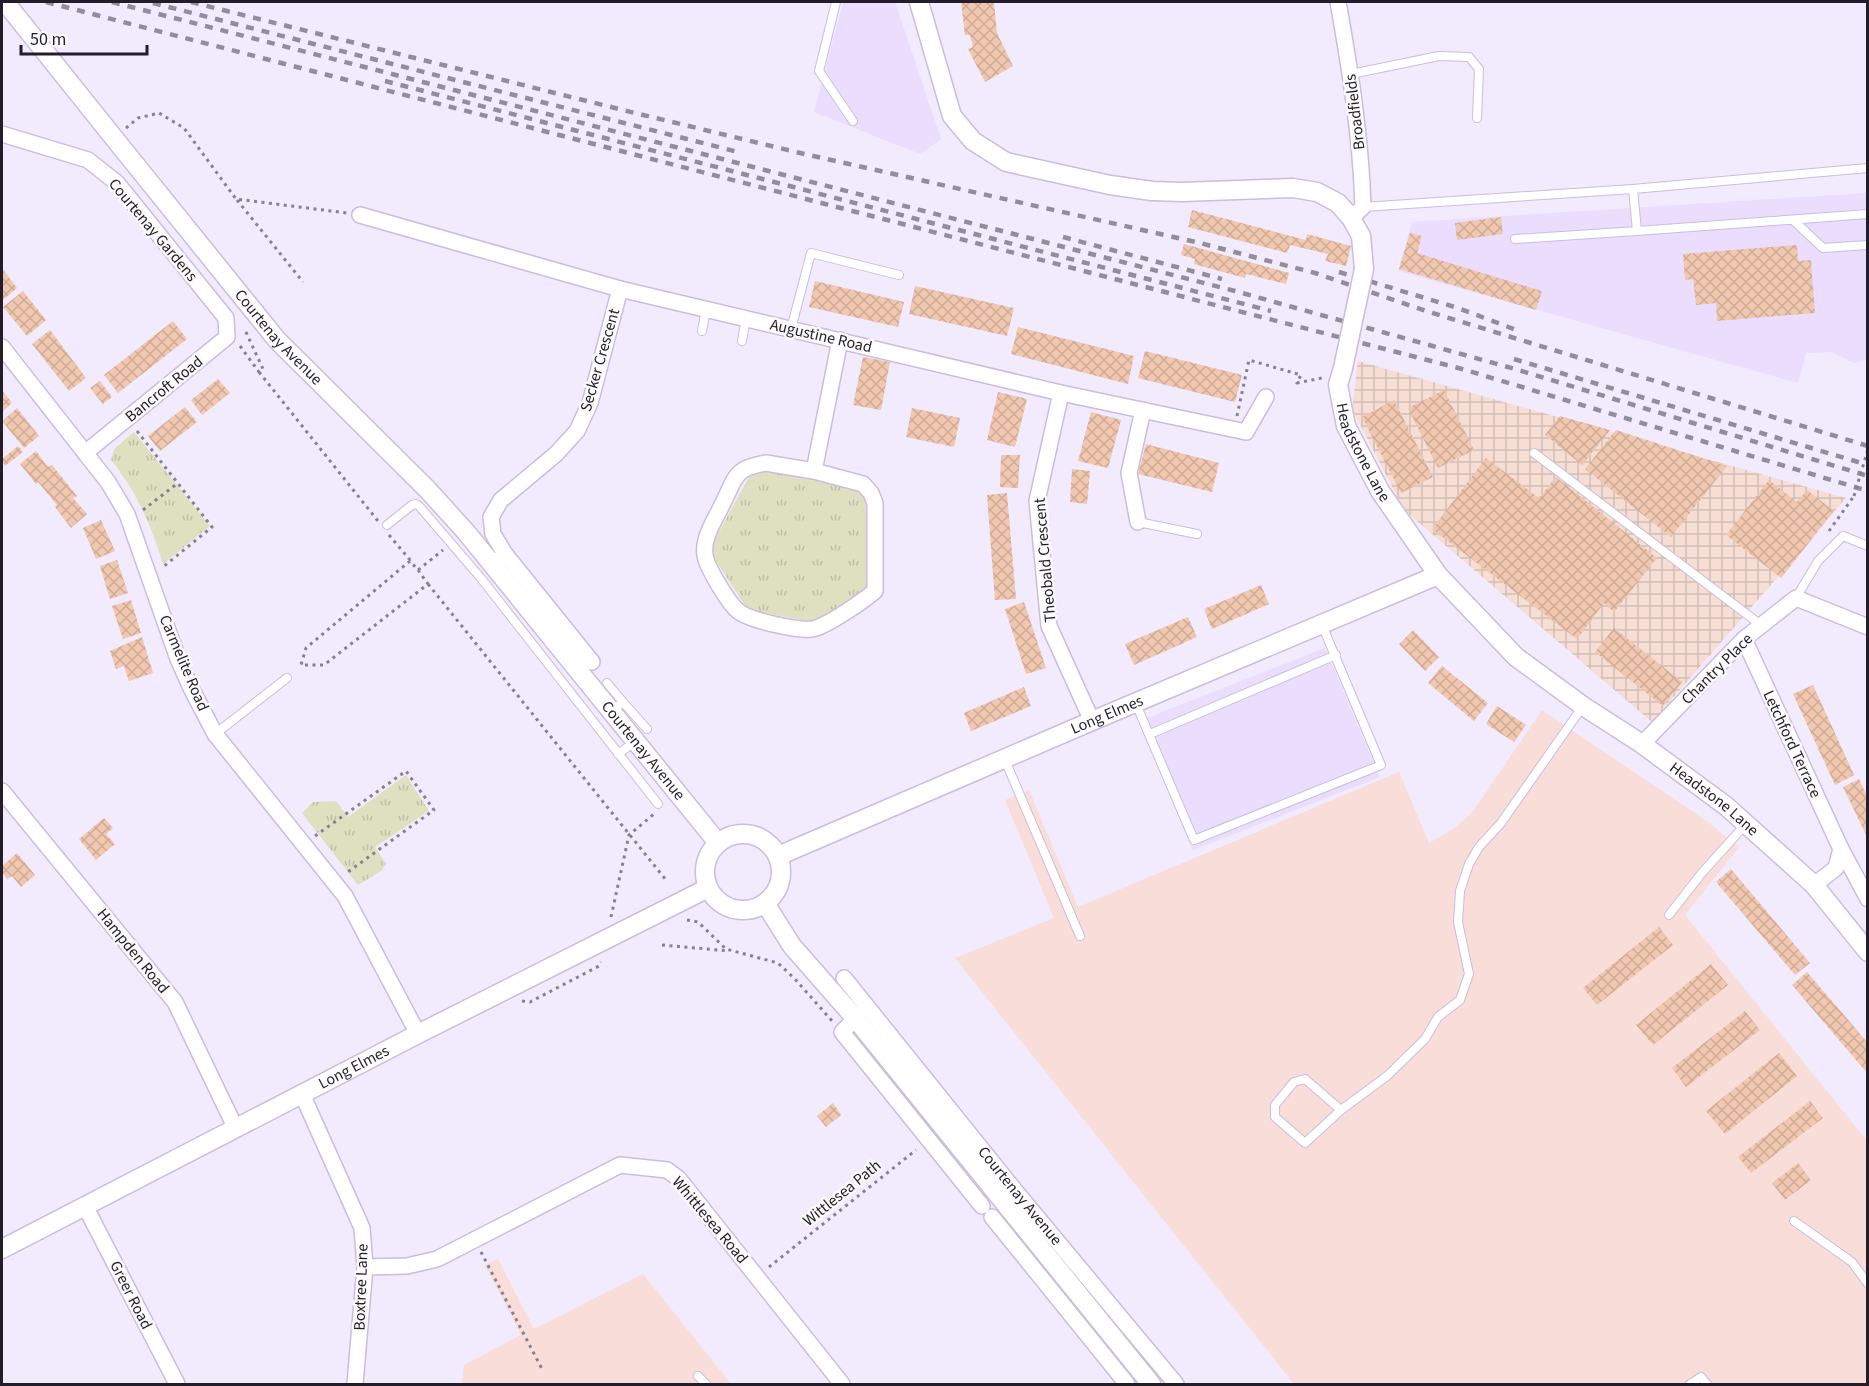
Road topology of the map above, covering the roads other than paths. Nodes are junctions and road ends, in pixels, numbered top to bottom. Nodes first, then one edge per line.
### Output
1 (5, 2) edge
2 (836, 2) edge
3 (919, 2) edge
4 (1338, 2) edge
5 (1351, 74) junction
6 (1477, 118) dead end
7 (853, 121) dead end
8 (2, 134) edge
9 (1868, 168) edge
10 (1633, 189) junction
11 (1357, 212) junction
12 (1868, 214) edge
13 (360, 215) road end
14 (1793, 220) junction
15 (1637, 231) junction
16 (1515, 239) dead end
17 (1868, 245) edge
18 (899, 275) dead end
19 (620, 289) junction
20 (706, 309) junction
21 (746, 318) junction
22 (227, 323) joint
23 (791, 329) junction
24 (702, 331) dead end
25 (840, 340) junction
26 (742, 341) dead end
27 (2, 347) edge
28 (1061, 393) junction
29 (1266, 397) dead end
30 (1143, 410) junction
31 (85, 453) junction
32 (1533, 453) dead end
33 (814, 471) junction
34 (1138, 522) joint
35 (384, 525) road end
36 (1197, 534) dead end
37 (1868, 546) edge
38 (492, 565) junction
39 (1438, 575) junction
40 (1796, 598) junction
41 (1322, 625) junction
42 (1761, 625) junction
43 (1868, 627) edge
44 (1744, 639) junction
45 (575, 653) junction
46 (1336, 656) junction
47 (592, 662) dead end
48 (287, 678) dead end
49 (608, 683) dead end
50 (1135, 702) junction
51 (618, 706) junction
52 (1583, 706) junction
53 (1092, 720) junction
54 (215, 734) junction
55 (1150, 734) junction
56 (641, 735) junction
57 (1642, 744) junction
58 (618, 754) junction
59 (1004, 758) junction
60 (2, 791) edge
61 (659, 807) road end
62 (1746, 824) junction
63 (718, 843) junction
64 (1840, 849) junction
65 (778, 856) junction
66 (1814, 885) junction
67 (708, 888) junction
68 (1868, 899) edge
69 (765, 903) junction
70 (1669, 915) dead end
71 (1080, 936) dead end
72 (1868, 952) edge
73 (844, 978) dead end
74 (862, 1013) junction
75 (417, 1034) junction
76 (302, 1094) junction
77 (1341, 1110) junction
78 (236, 1129) junction
79 (980, 1173) junction
80 (965, 1186) junction
81 (1010, 1198) junction
82 (86, 1206) junction
83 (1794, 1221) dead end
84 (1014, 1230) junction
85 (3, 1244) edge
86 (365, 1267) junction
87 (1868, 1284) edge
88 (698, 1376) dead end
89 (177, 1384) edge
90 (356, 1384) edge
91 (706, 1384) edge
92 (842, 1384) edge
93 (1127, 1384) edge
94 (1151, 1384) edge
95 (1176, 1384) edge
96 (1690, 1384) edge
97 (1707, 1384) edge

1 - 38 street, Courtenay Avenue, bridge
2 - 7 lane
3 - 11 street, Headstone Lane
4 - 5 street, Broadfields
5 - 6 lane
5 - 11 street, Broadfields
8 - 22 street, Courtenay Gardens
9 - 10 lane
10 - 11 lane
10 - 15 lane
11 - 39 street, Headstone Lane, bridge
12 - 14 lane
13 - 19 street, Augustine Road
14 - 15 lane
14 - 17 lane
15 - 16 lane
18 - 23 lane
19 - 20 street, Augustine Road
19 - 38 street, Secker Crescent
20 - 21 street, Augustine Road
20 - 24 lane
21 - 23 street, Augustine Road
21 - 26 lane
22 - 31 street, Bancroft Road
23 - 25 street, Augustine Road
25 - 28 street, Augustine Road
25 - 33 street
27 - 31 street, Carmelite Road
28 - 30 street, Augustine Road
28 - 53 street, Theobald Crescent
29 - 30 street, Augustine Road
30 - 34 street
31 - 54 street, Carmelite Road
32 - 42 lane
33 - 33 street
34 - 36 lane
35 - 38 lane
37 - 40 lane
38 - 45 street, Courtenay Avenue
38 - 58 lane
39 - 41 street, Long Elmes
39 - 52 street, Headstone Lane
40 - 42 street, Chantry Place
40 - 43 street
41 - 46 lane
41 - 50 street, Long Elmes
42 - 44 street, Chantry Place
44 - 57 street, Chantry Place
44 - 64 street, Letchford Terrace
45 - 47 street, Courtenay Avenue
45 - 51 street, Courtenay Avenue
46 - 55 lane
46 - 55 lane
48 - 54 lane
49 - 51 lane
50 - 53 street, Long Elmes
50 - 55 lane
51 - 56 street, Courtenay Avenue
52 - 57 street, Headstone Lane
52 - 77 lane
53 - 59 street, Long Elmes
54 - 75 street, Carmelite Road
56 - 58 lane
56 - 63 street, Courtenay Avenue
57 - 62 street, Headstone Lane
58 - 61 lane
59 - 65 street, Long Elmes
59 - 71 lane
60 - 78 street, Hampden Road
62 - 66 street, Headstone Lane
62 - 70 lane
63 - 65 street
63 - 67 street
64 - 66 street
64 - 68 street, Letchford Terrace
65 - 69 street
66 - 72 street, Headstone Lane
67 - 69 street
67 - 75 street, Long Elmes
69 - 74 street, Courtenay Avenue
73 - 74 street, Courtenay Avenue
74 - 79 street, Courtenay Avenue
74 - 80 street, Courtenay Avenue
74 - 81 street, Courtenay Avenue
75 - 76 street, Long Elmes
76 - 78 street, Long Elmes
76 - 86 street, Boxtree Lane
77 - 77 lane
78 - 82 street, Long Elmes
79 - 80 street
79 - 81 street, Courtenay Avenue
80 - 84 street, Courtenay Avenue
81 - 84 street, Courtenay Avenue
81 - 95 street, Courtenay Avenue
82 - 85 street, Long Elmes
82 - 89 street, Greer Road
83 - 87 lane
84 - 93 street, Courtenay Avenue
84 - 94 street, Courtenay Avenue
86 - 90 street, Boxtree Lane
86 - 92 street, Whittlesea Road
88 - 91 lane
96 - 97 lane

